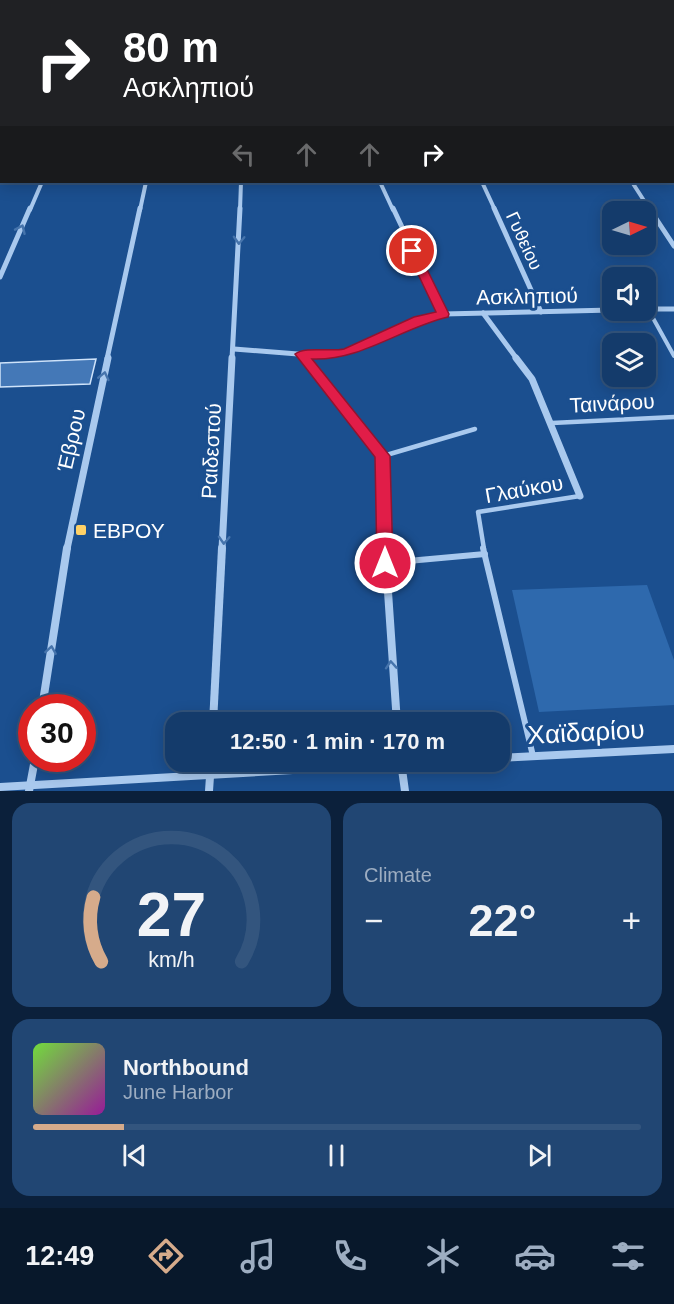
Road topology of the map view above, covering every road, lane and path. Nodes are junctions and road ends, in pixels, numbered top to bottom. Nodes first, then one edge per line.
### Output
1 (42, 183) edge
2 (146, 183) edge
3 (242, 183) edge
4 (380, 183) edge
5 (482, 183) edge
6 (633, 183) edge
7 (674, 246) edge
8 (0, 277) edge
9 (656, 309) edge
10 (674, 309) edge
11 (602, 310) edge
12 (541, 312) junction
13 (483, 313) junction
14 (443, 314) junction
15 (653, 321) edge
16 (234, 349) junction
17 (302, 354) junction
18 (674, 356) edge
19 (674, 417) edge
20 (552, 423) junction
21 (475, 429) dead end
22 (383, 456) junction
23 (579, 496) joint
24 (485, 554) junction
25 (385, 563) junction
26 (44, 694) edge
27 (214, 712) edge
28 (396, 712) edge
29 (674, 749) edge
30 (533, 756) junction
31 (510, 757) edge
32 (32, 772) edge
33 (245, 772) edge
34 (402, 772) edge
35 (210, 774) junction
36 (0, 787) edge
37 (30, 788) edge
38 (209, 791) edge
39 (405, 791) edge

8 -> 1 street
26 -> 2 street, Έβρου
3 -> 16 street, Ραιδεστού
4 - 14 street
5 - 12 street, Γυθείου
6 - 7 street
9 - 10 street
11 - 12 street, Ασκληπιού
12 - 13 street, Ασκληπιού
13 - 14 street, Ασκληπιού
13 - 20 street, Γλαύκου
14 - 17 street, Ασκληπιού
15 - 18 lane
16 - 17 street, Ασκληπιού
16 -> 27 street, Ραιδεστού
17 - 22 street
19 - 20 lane, Ταινάρου
20 - 23 street, Γλαύκου
21 - 22 lane
22 - 25 street
23 - 24 lane, Γλαύκου
24 - 25 lane
24 - 30 lane, Γλαύκου
28 -> 25 street
29 - 30 street, Χαϊδαρίου
30 - 31 street, Χαϊδαρίου
32 - 37 street
33 - 35 street
34 - 39 street
35 - 37 street
35 - 38 street
36 - 37 street

